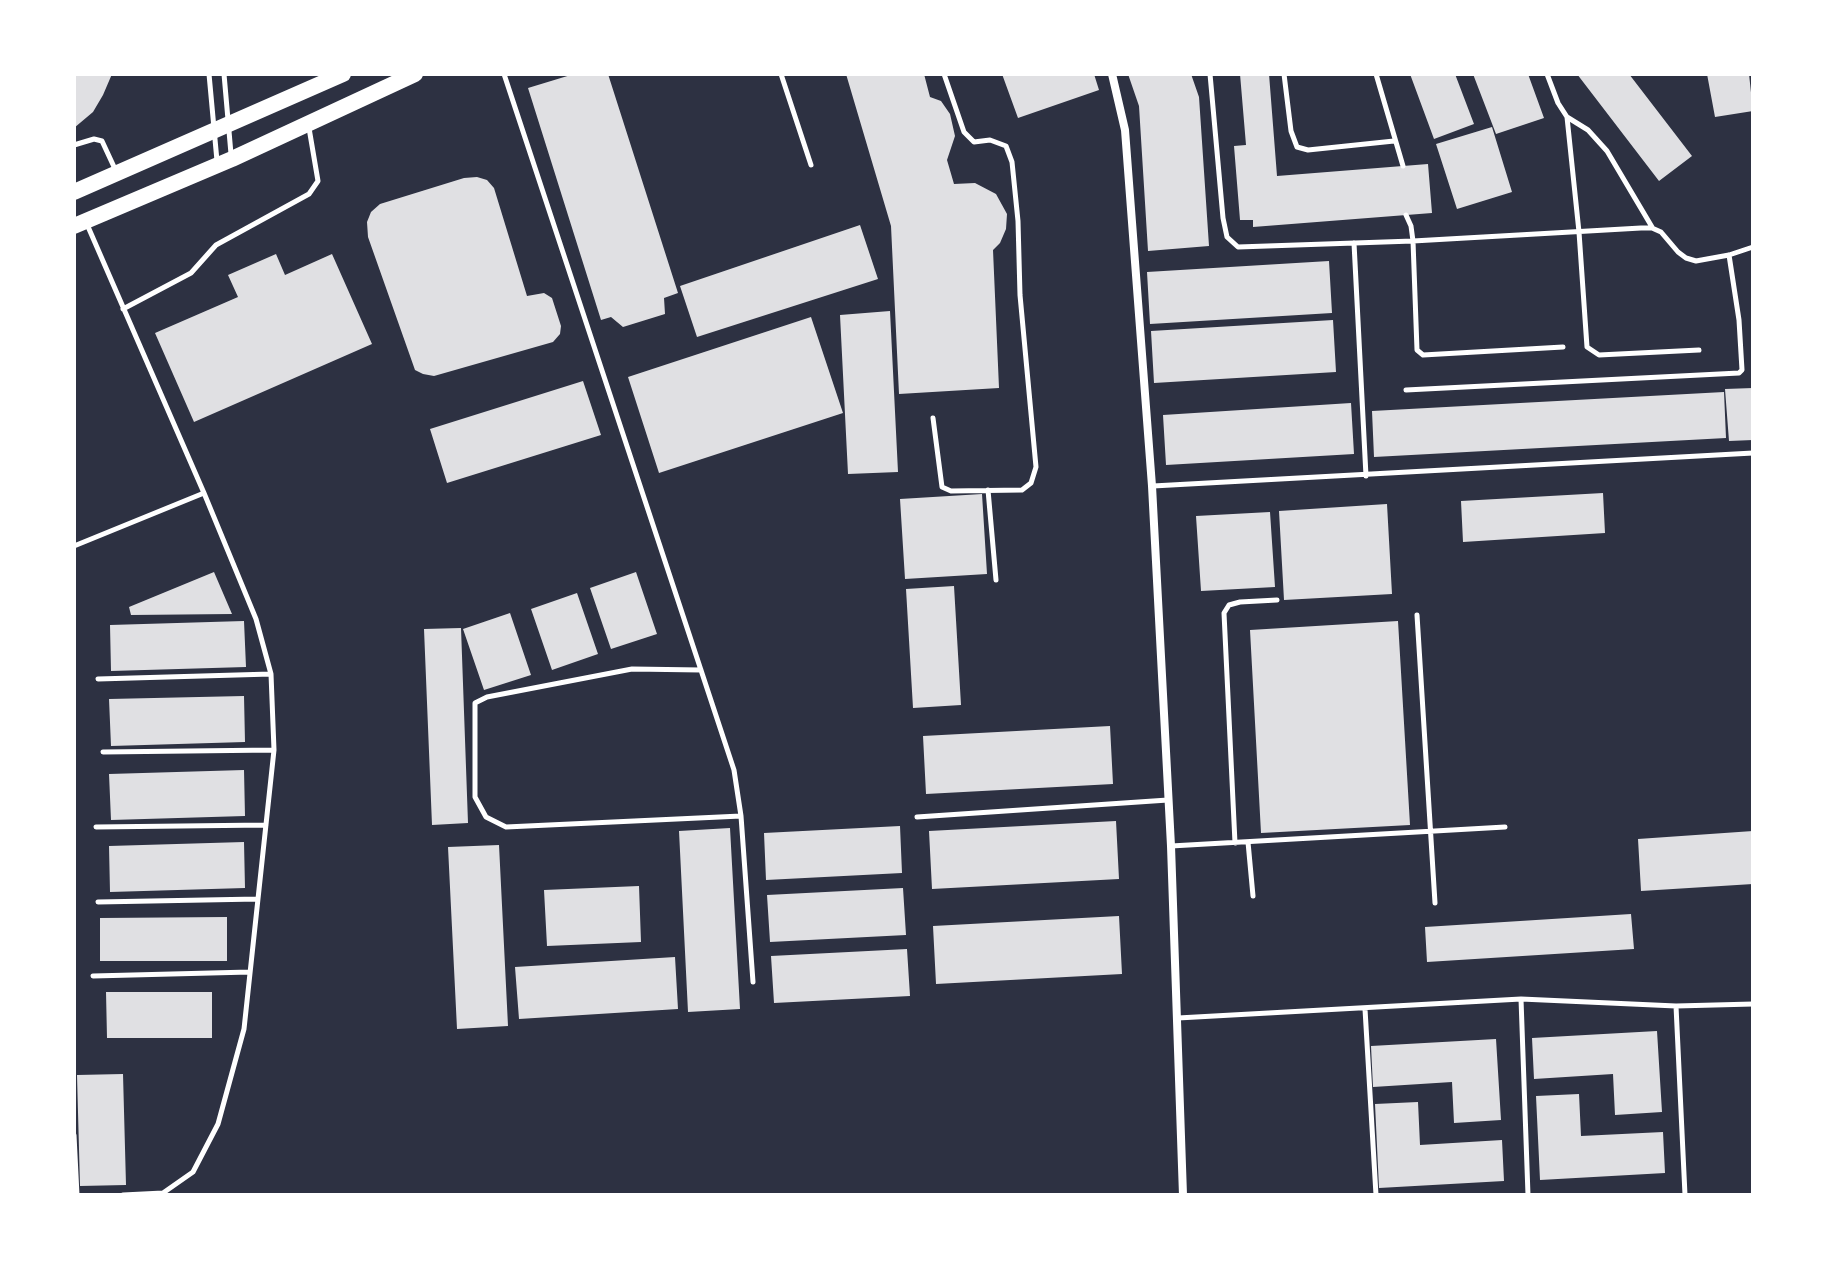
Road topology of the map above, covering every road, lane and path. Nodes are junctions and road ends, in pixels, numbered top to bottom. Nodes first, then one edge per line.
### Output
1 (209, 74) edge
2 (224, 74) edge
3 (343, 74) edge
4 (415, 74) edge
5 (504, 74) edge
6 (781, 74) edge
7 (944, 74) edge
8 (1112, 74) edge
9 (1210, 74) edge
10 (1284, 74) edge
11 (1376, 74) edge
12 (1547, 74) edge
13 (1567, 117) junction
14 (308, 123) junction
15 (221, 128) junction
16 (1394, 141) junction
17 (74, 145) edge
18 (224, 162) junction
19 (811, 165) dead end
20 (1403, 166) dead end
21 (117, 173) junction
22 (74, 192) edge
23 (1406, 215) dead end
24 (80, 224) edge
25 (1652, 228) junction
26 (1579, 232) junction
27 (1413, 241) junction
28 (1354, 243) junction
29 (1753, 247) edge
30 (1729, 255) junction
31 (123, 309) junction
32 (1563, 347) dead end
33 (1699, 350) dead end
34 (1406, 390) dead end
35 (933, 418) dead end
36 (1753, 453) edge
37 (1366, 476) junction
38 (1152, 486) junction
39 (988, 490) junction
40 (204, 493) junction
41 (74, 546) edge
42 (996, 580) dead end
43 (1277, 600) dead end
44 (1417, 615) dead end
45 (701, 670) junction
46 (271, 674) junction
47 (98, 679) dead end
48 (274, 750) junction
49 (103, 752) dead end
50 (1169, 800) junction
51 (741, 816) junction
52 (917, 817) dead end
53 (266, 825) junction
54 (96, 827) dead end
55 (1505, 827) dead end
56 (1430, 831) junction
57 (1248, 842) junction
58 (1235, 843) junction
59 (1171, 846) junction
60 (1253, 896) dead end
61 (258, 899) junction
62 (98, 902) dead end
63 (1435, 903) dead end
64 (250, 972) junction
65 (93, 976) dead end
66 (753, 982) dead end
67 (1521, 999) junction
68 (1753, 1004) edge
69 (1676, 1006) junction
70 (1365, 1009) junction
71 (1178, 1018) junction
72 (74, 1135) edge
73 (164, 1194) edge
74 (77, 1195) edge
75 (123, 1195) edge
76 (1183, 1195) edge
77 (1376, 1195) edge
78 (1528, 1195) edge
79 (1685, 1195) edge

1 - 15 lane
2 - 15 lane
3 - 15 highway
4 - 14 highway
5 - 45 lane
6 - 19 lane
7 - 39 lane
8 - 38 street
9 - 28 lane
10 - 16 lane
11 - 16 lane
12 - 13 lane
13 - 25 lane
13 - 26 lane
14 - 18 highway
14 - 31 lane
15 - 18 lane
15 - 18 lane
15 - 21 highway
16 - 20 lane
17 - 21 lane
18 - 24 highway
21 - 22 highway
23 - 27 lane
24 - 31 lane
25 - 26 lane
25 - 30 lane
26 - 27 lane
26 - 33 lane
27 - 28 lane
27 - 32 lane
28 - 37 lane
29 - 30 lane
30 - 34 lane
31 - 40 lane
35 - 39 lane
36 - 37 lane
37 - 38 lane
38 - 50 street
39 - 42 lane
40 - 41 lane
40 - 46 lane
43 - 58 lane
44 - 56 lane
45 - 51 lane
45 - 51 lane
46 - 47 lane
46 - 48 lane
48 - 49 lane
48 - 53 lane
50 - 52 lane
50 - 59 street
51 - 66 lane
53 - 54 lane
53 - 61 lane
55 - 56 lane
56 - 57 lane
56 - 63 lane
57 - 58 lane
57 - 60 lane
58 - 59 lane
59 - 71 street
61 - 62 lane
61 - 64 lane
64 - 65 lane
64 - 73 lane
67 - 69 lane
67 - 70 lane
67 - 78 lane
68 - 69 lane
69 - 79 lane
70 - 71 lane
70 - 77 lane
71 - 76 street
72 - 74 lane
73 - 75 lane

